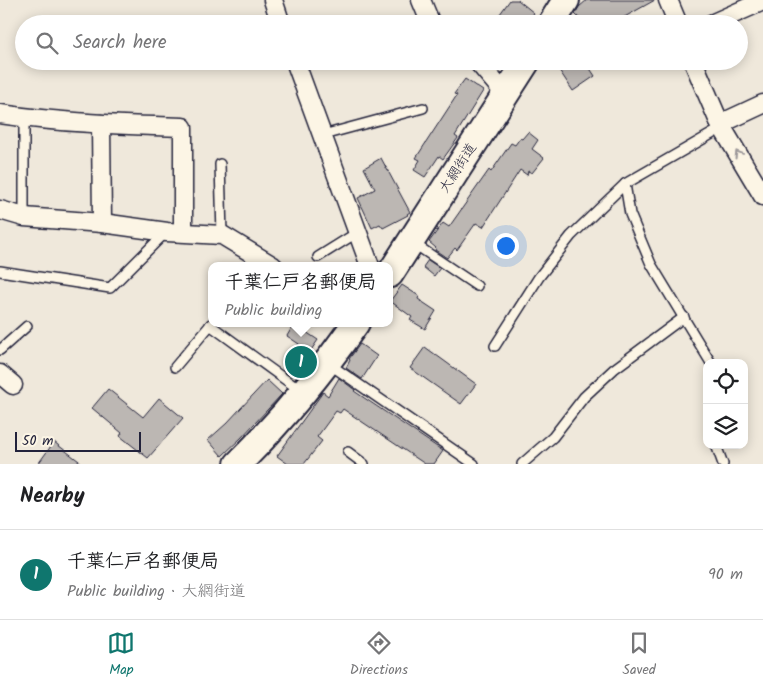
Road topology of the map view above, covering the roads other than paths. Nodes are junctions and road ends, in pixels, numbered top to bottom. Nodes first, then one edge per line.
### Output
1 (273, 0) edge
2 (421, 0) edge
3 (566, 0) edge
4 (668, 0) edge
5 (763, 1) edge
6 (278, 15) edge
7 (427, 15) edge
8 (557, 15) edge
9 (674, 15) edge
10 (731, 15) edge
11 (297, 70) edge
12 (485, 70) edge
13 (521, 70) edge
14 (697, 70) edge
15 (506, 94) junction
16 (763, 104) edge
17 (423, 108) dead end
18 (0, 114) edge
19 (24, 117) junction
20 (101, 124) junction
21 (721, 126) junction
22 (322, 135) junction
23 (220, 164) dead end
24 (626, 184) junction
25 (763, 196) edge
26 (0, 210) edge
27 (24, 217) junction
28 (102, 223) junction
29 (175, 232) junction
30 (358, 232) junction
31 (222, 235) junction
32 (411, 242) junction
33 (318, 257) dead end
34 (264, 262) edge
35 (369, 262) edge
36 (393, 269) edge
37 (0, 271) edge
38 (477, 286) dead end
39 (684, 317) junction
40 (27, 326) dead end
41 (208, 327) edge
42 (215, 327) edge
43 (353, 327) edge
44 (496, 346) dead end
45 (0, 350) edge
46 (709, 359) edge
47 (175, 367) dead end
48 (335, 368) dead end
49 (304, 393) junction
50 (717, 449) edge
51 (348, 452) dead end
52 (238, 464) edge
53 (364, 464) edge
54 (474, 464) edge
55 (522, 464) edge
56 (723, 464) edge

1 - 6 street
2 - 7 street
3 - 8 main road
4 - 9 street
5 - 10 street
11 - 22 street
12 - 15 street
13 - 15 main road, 大網街道
14 - 21 street
15 - 32 main road, 大網街道
16 - 21 street
17 - 22 lane
18 - 19 street
19 - 20 street
19 - 27 lane
20 - 28 street
20 - 29 street
21 - 24 lane
25 -> 21 street
22 - 30 street
23 - 31 lane
24 - 39 lane
24 - 44 lane
26 - 27 street
27 - 28 street
28 - 29 street
29 - 31 street
29 - 37 lane
30 - 33 lane
30 - 35 street
31 - 34 street
32 - 36 main road, 大網街道
32 - 38 lane
39 - 46 lane
39 - 55 lane
40 - 45 lane
41 - 47 lane
42 - 49 lane
43 - 49 main road
48 - 54 lane
49 - 52 main road
50 - 56 lane
51 - 53 lane

